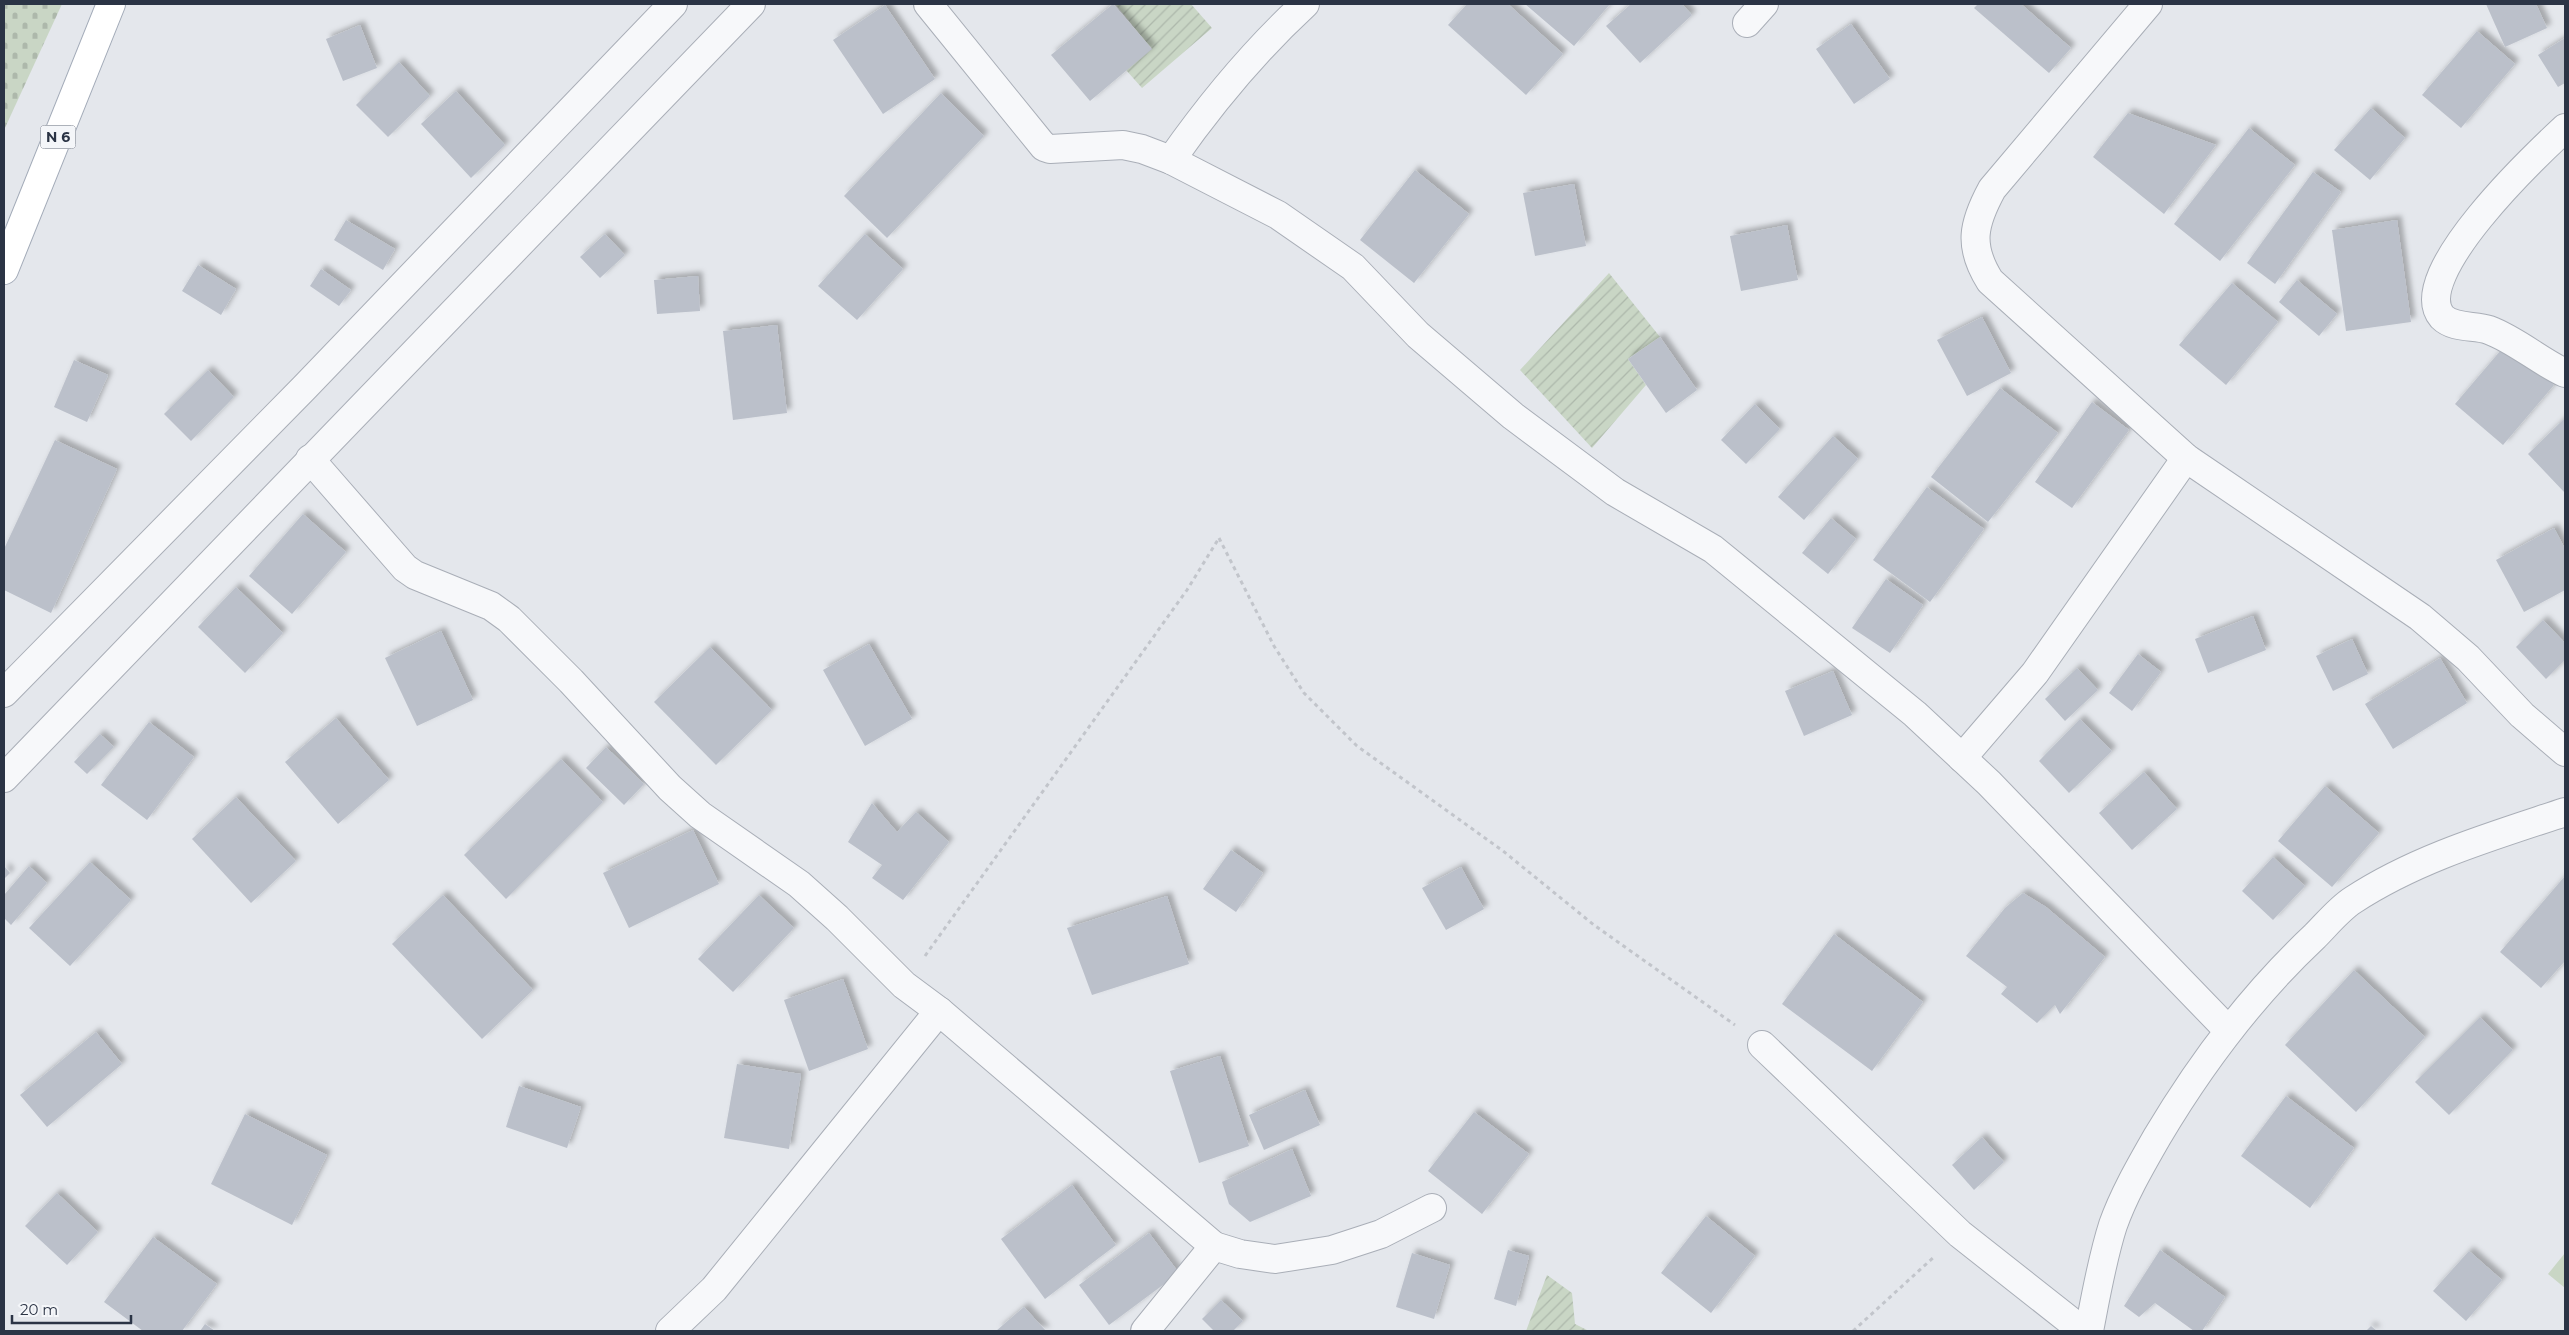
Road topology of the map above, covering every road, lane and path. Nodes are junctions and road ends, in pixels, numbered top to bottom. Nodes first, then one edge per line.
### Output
1 (111, 4) edge
2 (674, 4) edge
3 (751, 4) edge
4 (928, 4) edge
5 (1305, 4) edge
6 (2148, 4) edge
7 (2565, 128) edge
8 (1170, 160) junction
9 (4, 270) edge
10 (2565, 373) edge
11 (2186, 458) junction
12 (310, 459) junction
13 (4, 693) edge
14 (2565, 752) edge
15 (1962, 758) junction
16 (4, 778) edge
17 (2565, 812) edge
18 (904, 985) junction
19 (939, 1011) junction
20 (2228, 1029) junction
21 (1762, 1045) joint
22 (1432, 1208) dead end
23 (1960, 1234) junction
24 (1214, 1246) junction
25 (670, 1331) edge
26 (1145, 1331) edge
27 (1853, 1331) edge
28 (2084, 1331) edge
29 (2090, 1331) edge

1 - 9 main road, N 6
2 - 13 street
3 - 12 street
4 - 8 street
5 - 8 street
6 - 11 street
7 - 10 street
8 - 15 street
11 - 14 street
11 - 15 street
12 - 16 street
12 - 18 street
15 - 20 street
17 - 20 street
18 - 19 street
18 - 21 path
19 - 24 street
19 - 25 street
20 - 29 street
21 - 23 street
22 - 24 street
23 - 27 path
23 - 28 street
24 - 26 street

